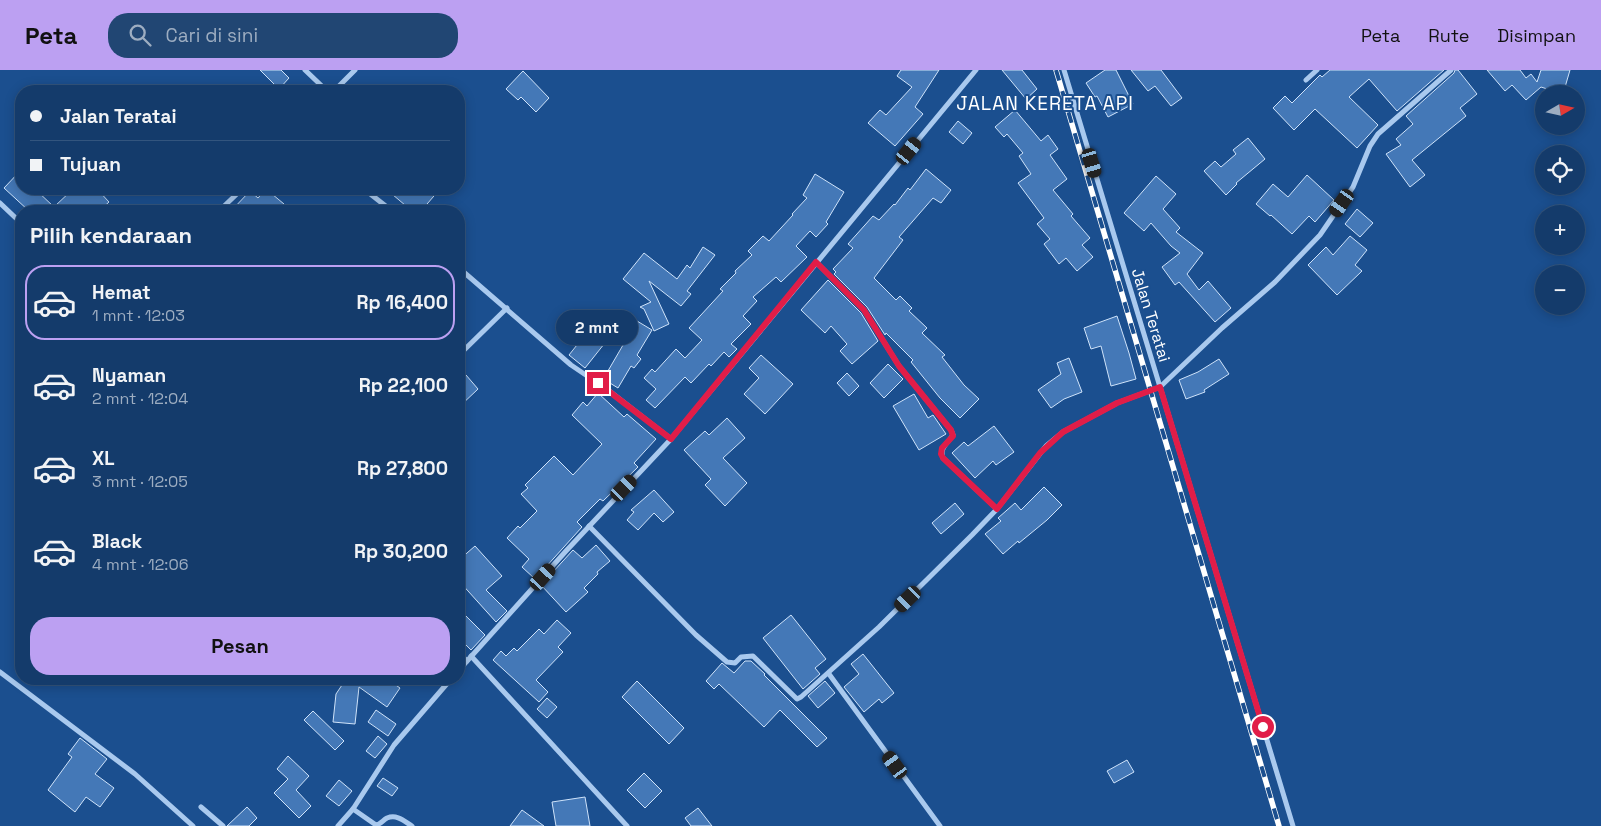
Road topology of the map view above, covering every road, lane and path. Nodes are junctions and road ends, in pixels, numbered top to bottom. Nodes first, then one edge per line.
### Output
1 (305, 70) edge
2 (355, 70) edge
3 (976, 70) edge
4 (1064, 70) edge
5 (1317, 70) edge
6 (1450, 70) edge
7 (1306, 80) dead end
8 (321, 85) edge
9 (340, 85) edge
10 (236, 195) edge
11 (372, 195) edge
12 (0, 203) edge
13 (225, 205) edge
14 (384, 205) edge
15 (15, 217) edge
16 (816, 262) junction
17 (465, 273) edge
18 (506, 308) junction
19 (465, 349) edge
20 (1160, 387) junction
21 (671, 439) junction
22 (997, 509) junction
23 (589, 526) junction
24 (471, 656) junction
25 (467, 661) joint
26 (465, 663) edge
27 (0, 672) edge
28 (829, 674) junction
29 (15, 683) edge
30 (17, 685) edge
31 (447, 685) edge
32 (201, 807) dead end
33 (353, 809) junction
34 (193, 826) edge
35 (223, 826) edge
36 (338, 826) edge
37 (412, 826) edge
38 (627, 826) edge
39 (940, 826) edge
40 (1293, 826) edge

1 - 8 street
2 - 9 street
3 - 16 street
4 - 20 street, Jalan Teratai
5 - 7 street
6 - 20 street
10 - 13 street
11 - 14 street
12 - 15 street
16 - 21 street
16 - 22 street
17 - 18 street
18 - 19 street
18 - 21 street
20 - 22 street
20 - 40 street, Jalan Teratai
21 - 23 street
22 - 28 street
23 - 24 street
23 - 28 street
24 - 25 street
24 - 38 street
25 - 26 street
27 - 29 street
28 - 39 street
30 - 34 street
31 - 33 street
32 - 35 street
33 - 36 street
33 - 37 street

